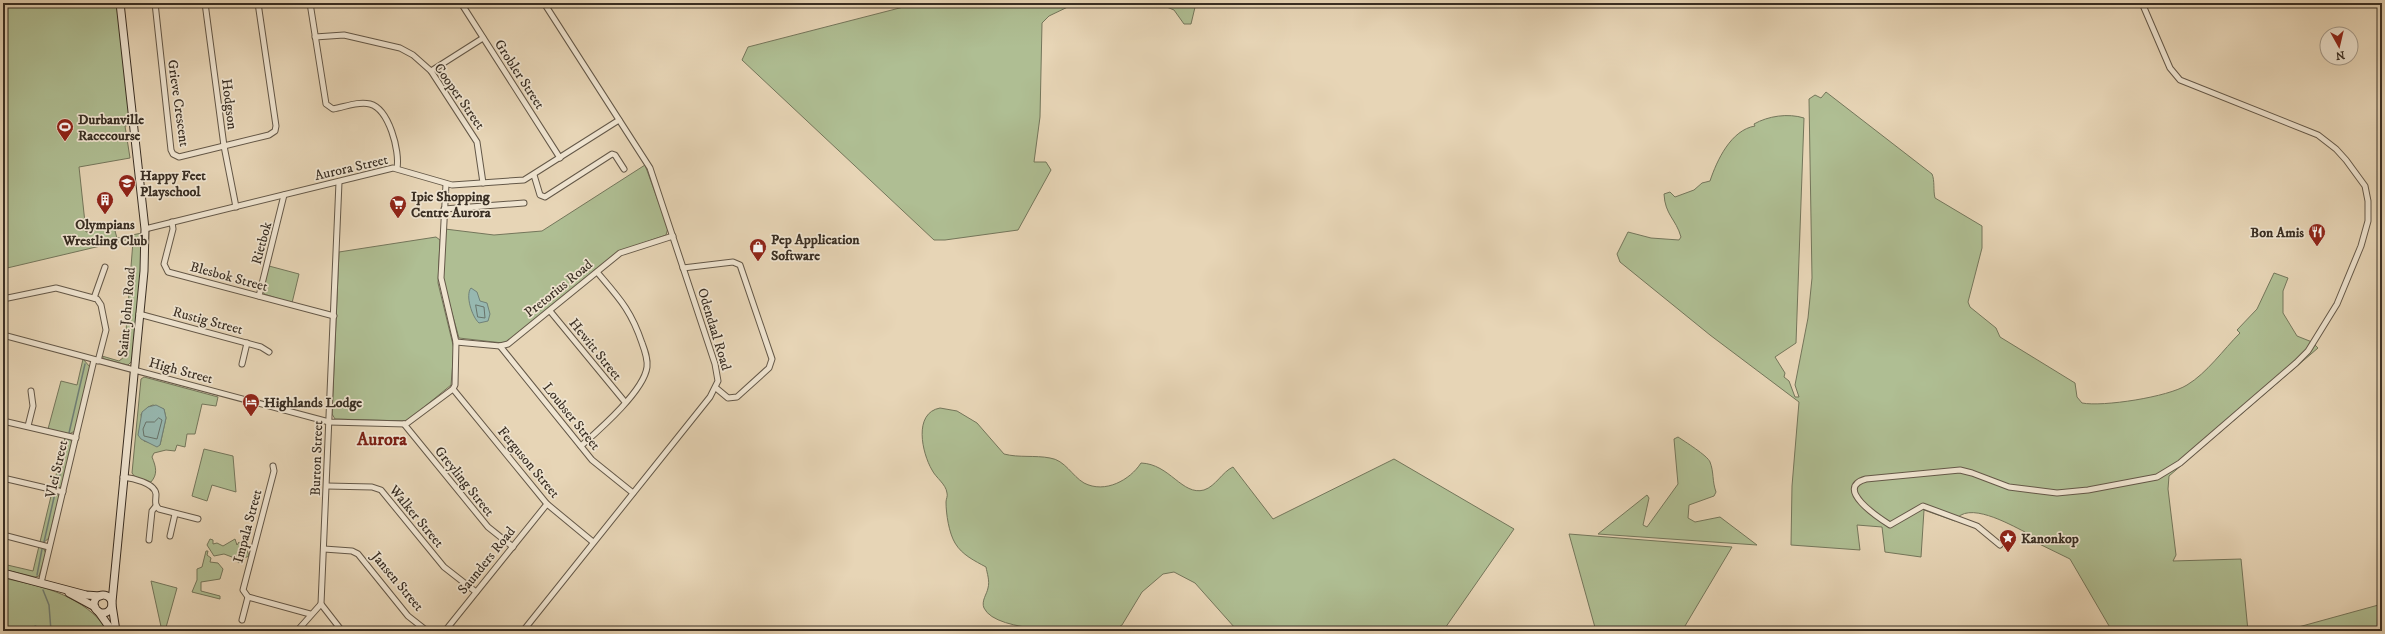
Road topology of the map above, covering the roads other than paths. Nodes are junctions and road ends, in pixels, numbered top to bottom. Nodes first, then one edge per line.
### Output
1 (120, 3) edge
2 (155, 3) edge
3 (205, 3) edge
4 (258, 3) edge
5 (310, 3) edge
6 (461, 3) edge
7 (544, 3) edge
8 (2142, 3) edge
9 (315, 37) junction
10 (483, 38) junction
11 (431, 71) junction
12 (619, 120) junction
13 (224, 146) junction
14 (560, 158) junction
15 (397, 168) junction
16 (624, 169) dead end
17 (534, 175) junction
18 (340, 182) junction
19 (446, 184) junction
20 (483, 184) junction
21 (284, 195) junction
22 (524, 203) dead end
23 (236, 207) junction
24 (444, 209) junction
25 (172, 222) junction
26 (145, 228) junction
27 (672, 236) junction
28 (105, 267) dead end
29 (683, 268) junction
30 (597, 272) junction
31 (259, 296) junction
32 (94, 298) junction
33 (3, 299) edge
34 (550, 311) junction
35 (139, 314) junction
36 (334, 316) junction
37 (3, 335) edge
38 (456, 342) junction
39 (247, 343) junction
40 (500, 346) junction
41 (269, 352) dead end
42 (96, 360) junction
43 (242, 364) dead end
44 (134, 370) junction
45 (716, 388) junction
46 (453, 389) junction
47 (31, 392) dead end
48 (625, 402) junction
49 (3, 421) edge
50 (330, 422) junction
51 (404, 424) junction
52 (28, 426) junction
53 (76, 438) junction
54 (581, 446) junction
55 (273, 466) dead end
56 (124, 477) junction
57 (3, 478) edge
58 (327, 486) junction
59 (63, 492) junction
60 (633, 493) junction
61 (547, 504) junction
62 (156, 506) junction
63 (175, 514) junction
64 (198, 519) dead end
65 (3, 535) edge
66 (170, 536) dead end
67 (149, 540) dead end
68 (594, 542) junction
69 (2000, 545) dead end
70 (49, 547) junction
71 (513, 547) junction
72 (324, 549) junction
73 (3, 573) edge
74 (114, 576) junction
75 (41, 583) junction
76 (60, 588) junction
77 (476, 592) junction
78 (101, 595) junction
79 (248, 597) junction
80 (112, 604) junction
81 (321, 604) junction
82 (96, 609) junction
83 (310, 614) junction
84 (242, 620) dead end
85 (112, 631) edge
86 (116, 631) edge
87 (297, 631) edge
88 (342, 631) edge
89 (427, 631) edge
90 (445, 631) edge
91 (523, 631) edge

1 - 26 main road, Saint John Road
2 - 13 street, Grieve Crescent
3 - 13 street, Hodgson
4 - 13 street
5 - 9 street
6 - 10 street, Grobler Street
7 - 12 street, Odendaal Road
8 - 69 street
9 - 11 street, Cooper Street
9 - 15 street
10 - 11 street
10 - 14 street, Grobler Street
11 - 20 street, Cooper Street
12 - 14 street, Aurora Street
12 - 27 street, Odendaal Road
13 - 23 street, Hodgson
14 - 17 street, Aurora Street
15 - 18 street, Aurora Street
15 - 19 street, Aurora Street
16 - 17 street
17 - 20 street, Aurora Street
18 - 21 street, Aurora Street
18 - 36 street, Burton Street
19 - 20 street, Aurora Street
19 - 24 street
21 - 23 street, Aurora Street
21 - 31 street, Rietbok
22 - 24 street
23 - 25 street, Aurora Street
24 - 38 street
25 - 26 street, Aurora Street
25 - 31 street, Blesbok Street
26 - 35 main road, Saint John Road
27 - 29 street, Odendaal Road
27 - 30 street, Pretorius Road
28 - 32 street
29 - 45 street, Odendaal Road
29 - 45 street
30 - 34 street, Pretorius Road
30 - 48 street
31 - 36 street, Blesbok Street
32 - 33 street
32 - 42 street, Vlei Street
34 - 40 street, Pretorius Road
34 - 48 street, Hewitt Street
35 - 39 street, Rustig Street
35 - 44 main road, Saint John Road
36 - 50 street, Burton Street
37 - 42 street, High Street
38 - 40 street
38 - 46 street
39 - 41 street, Rustig Street
39 - 43 street
40 - 54 street, Loubser Street
42 - 44 street, High Street
42 - 53 street, Vlei Street
44 - 50 street, High Street
44 - 56 main road, Saint John Road
45 - 60 street, Odendaal Road
46 - 51 street
46 - 61 street, Ferguson Street
47 - 52 street
48 - 54 street
49 - 52 street
50 - 51 street, High Street
50 - 58 street, Burton Street
51 - 71 street, Greyling Street
52 - 53 street
53 - 59 street, Vlei Street
54 - 60 street, Loubser Street
55 - 79 street, Impala Street
56 - 62 street
56 - 74 main road, Saint John Road
57 - 59 street
58 - 72 street, Burton Street
58 - 77 street, Walker Street
59 - 70 street, Vlei Street
60 - 68 street, Odendaal Road
61 - 68 street, Ferguson Street
61 - 71 street, Saunders Road
62 - 63 street
62 - 67 street
63 - 64 street
63 - 66 street
65 - 70 street
68 - 91 street, Odendaal Road
70 - 75 street, Vlei Street
71 - 77 street, Saunders Road
72 - 81 street, Burton Street
72 - 89 street, Jansen Street
73 - 75 main road
74 - 78 main road, Saint John Road
74 - 80 main road, Saint John Road
75 - 76 main road
76 - 78 main road
76 - 82 main road
77 - 90 street, Saunders Road
78 - 80 main road
78 - 82 main road
79 - 83 street
79 - 84 street
80 - 82 main road
80 - 86 main road, Saint John Road
81 - 83 street
81 - 88 street
82 - 85 main road
83 - 87 street

